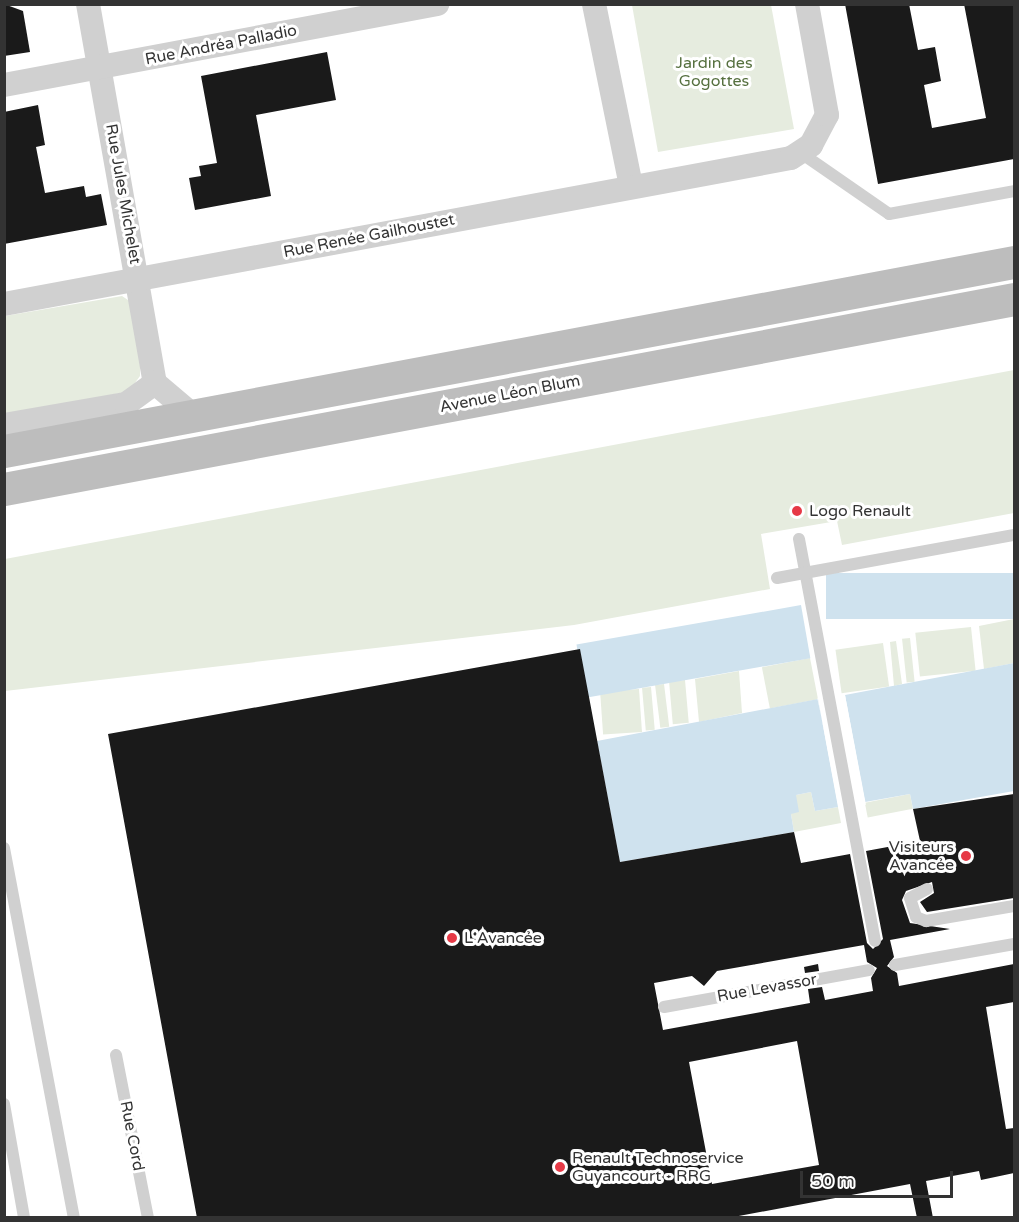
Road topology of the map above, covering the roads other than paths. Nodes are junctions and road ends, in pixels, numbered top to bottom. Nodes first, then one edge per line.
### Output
1 (88, 4) edge
2 (437, 4) edge
3 (594, 4) edge
4 (807, 4) edge
5 (393, 9) edge
6 (100, 69) junction
7 (4, 85) edge
8 (801, 153) junction
9 (630, 186) junction
10 (1014, 191) edge
11 (1014, 262) edge
12 (138, 280) junction
13 (1014, 299) edge
14 (4, 304) edge
15 (155, 383) junction
16 (189, 412) junction
17 (4, 425) edge
18 (4, 451) edge
19 (4, 489) edge
20 (1014, 535) edge
21 (799, 539) dead end
22 (806, 573) junction
23 (777, 578) dead end
24 (4, 848) edge
25 (927, 889) dead end
26 (1014, 906) edge
27 (875, 941) dead end
28 (1014, 944) edge
29 (895, 965) dead end
30 (869, 970) dead end
31 (664, 1007) dead end
32 (116, 1055) dead end
33 (4, 1104) edge
34 (24, 1218) edge
35 (74, 1218) edge
36 (148, 1218) edge

1 - 6 street, Rue Jules Michelet
2 - 5 street, Rue Andréa Palladio
3 - 9 street
4 - 8 street
5 - 6 street, Rue Andréa Palladio
6 - 7 street, Rue Andréa Palladio
6 - 12 street, Rue Jules Michelet
8 - 9 street, Rue Renée Gailhoustet
8 - 10 lane
9 - 12 street, Rue Renée Gailhoustet
11 - 16 main road
12 - 14 street, Rue Renée Gailhoustet
12 - 15 street, Rue Jules Michelet
13 - 19 main road, Avenue Léon Blum
15 - 16 street
15 - 17 street
16 - 18 main road
20 - 22 lane
21 - 22 lane
22 - 23 lane
22 - 27 lane
24 - 35 lane
25 - 26 lane
28 - 29 lane
30 - 31 lane, Rue Levassor
32 - 36 lane, Rue Cord
33 - 34 lane

